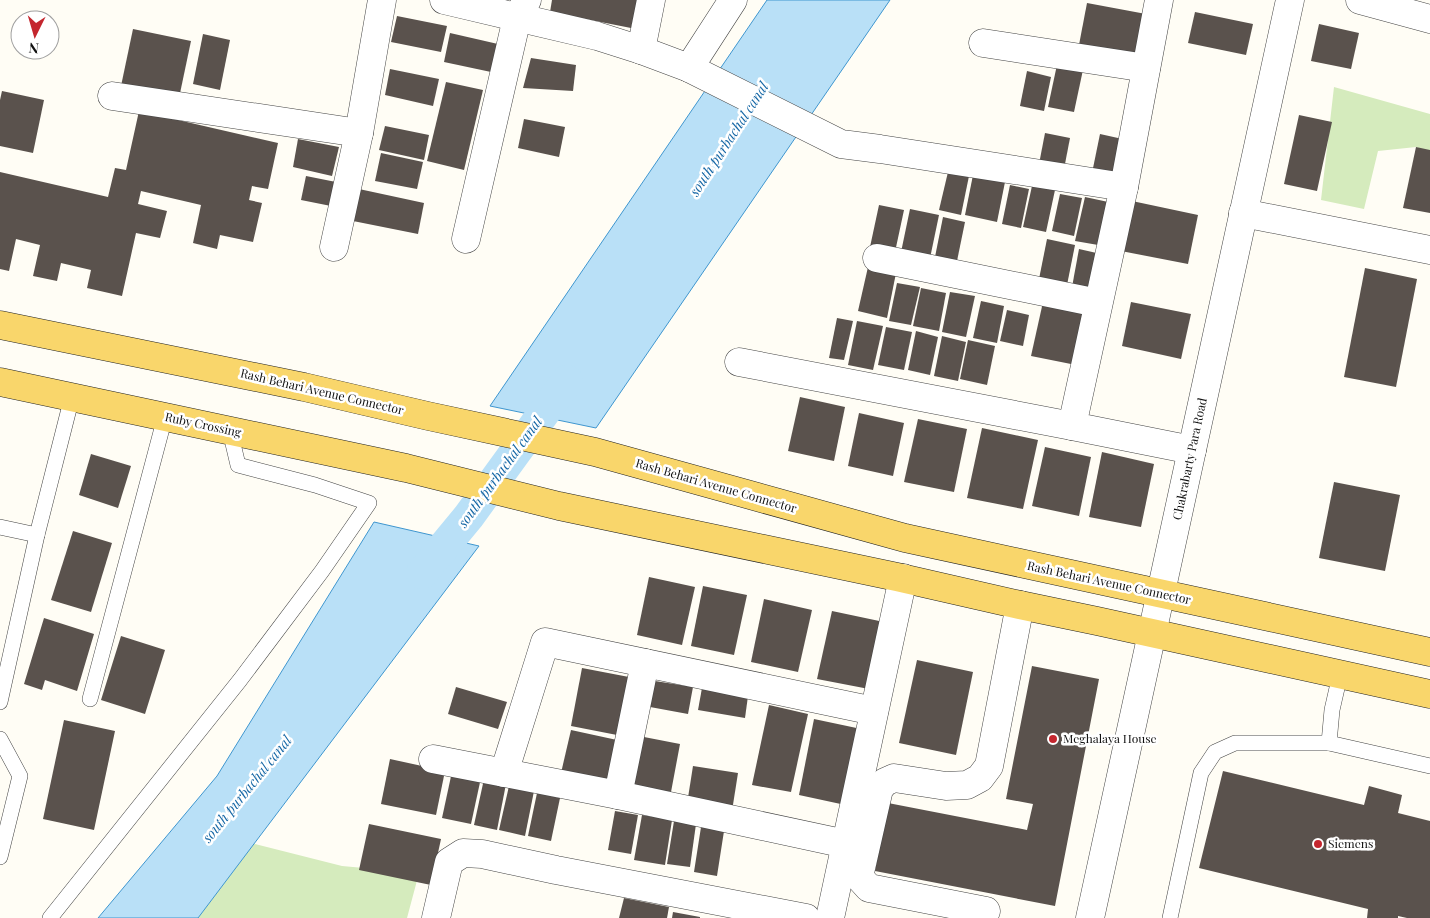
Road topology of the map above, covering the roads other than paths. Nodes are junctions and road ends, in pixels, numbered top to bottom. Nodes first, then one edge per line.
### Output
1 (382, 0) edge
2 (444, 0) edge
3 (651, 0) edge
4 (733, 0) edge
5 (1159, 0) edge
6 (1290, 0) edge
7 (1360, 0) edge
8 (1399, 5) edge
9 (522, 9) edge
10 (1430, 19) edge
11 (983, 43) dead end
12 (641, 50) junction
13 (689, 68) junction
14 (1146, 68) junction
15 (112, 96) dead end
16 (359, 133) junction
17 (1124, 187) junction
18 (1243, 212) junction
19 (466, 239) dead end
20 (334, 247) dead end
21 (1430, 250) edge
22 (877, 258) dead end
23 (1098, 303) junction
24 (0, 325) edge
25 (739, 362) dead end
26 (0, 382) edge
27 (72, 398) junction
28 (165, 417) junction
29 (1072, 426) junction
30 (230, 431) junction
31 (1192, 450) junction
32 (0, 527) edge
33 (37, 535) junction
34 (903, 578) junction
35 (1161, 594) junction
36 (1020, 605) junction
37 (1153, 633) junction
38 (1430, 652) edge
39 (645, 663) junction
40 (1340, 675) junction
41 (1430, 694) edge
42 (90, 699) dead end
43 (0, 702) edge
44 (874, 711) junction
45 (0, 739) edge
46 (1329, 743) junction
47 (433, 760) dead end
48 (1430, 766) edge
49 (504, 773) junction
50 (618, 795) junction
51 (846, 844) junction
52 (0, 857) edge
53 (986, 911) dead end
54 (50, 918) edge
55 (436, 918) edge
56 (806, 918) edge
57 (830, 918) edge
58 (1090, 918) edge
59 (1170, 918) edge

1 - 16 street
2 - 9 street
3 - 12 street
4 - 13 street
5 - 14 street
6 - 18 street, Chakrabarty Para Road
7 - 8 street
8 - 10 street
9 - 12 street
9 - 19 street
11 - 14 street
12 - 13 street
13 - 17 street
14 - 17 street
15 - 16 street
16 - 20 street
17 - 23 street
18 - 21 street
18 - 31 street, Chakrabarty Para Road
22 - 23 street
23 - 29 street
24 - 35 main road, Rash Behari Avenue Connector
25 - 29 street
26 - 27 main road, Ruby Crossing
27 - 28 main road, Ruby Crossing
27 - 33 lane
28 - 30 main road, Ruby Crossing
28 - 42 lane
29 - 31 street
30 - 34 main road, Ruby Crossing
30 - 54 lane
31 - 35 street, Chakrabarty Para Road
32 - 33 lane
33 - 43 lane
34 - 36 main road
34 - 44 street
35 - 37 street, Chakrabarty Para Road
35 - 38 main road, Rash Behari Avenue Connector
36 - 37 main road
36 - 53 street
37 - 40 main road
37 - 58 street, Chakrabarty Para Road
39 - 44 street
39 - 49 street
39 - 50 street
40 - 41 main road
40 - 46 lane
44 - 51 street
45 - 52 lane
46 - 48 lane
46 - 59 lane
47 - 49 street
49 - 50 street
50 - 51 street
51 - 57 street
55 - 56 street

